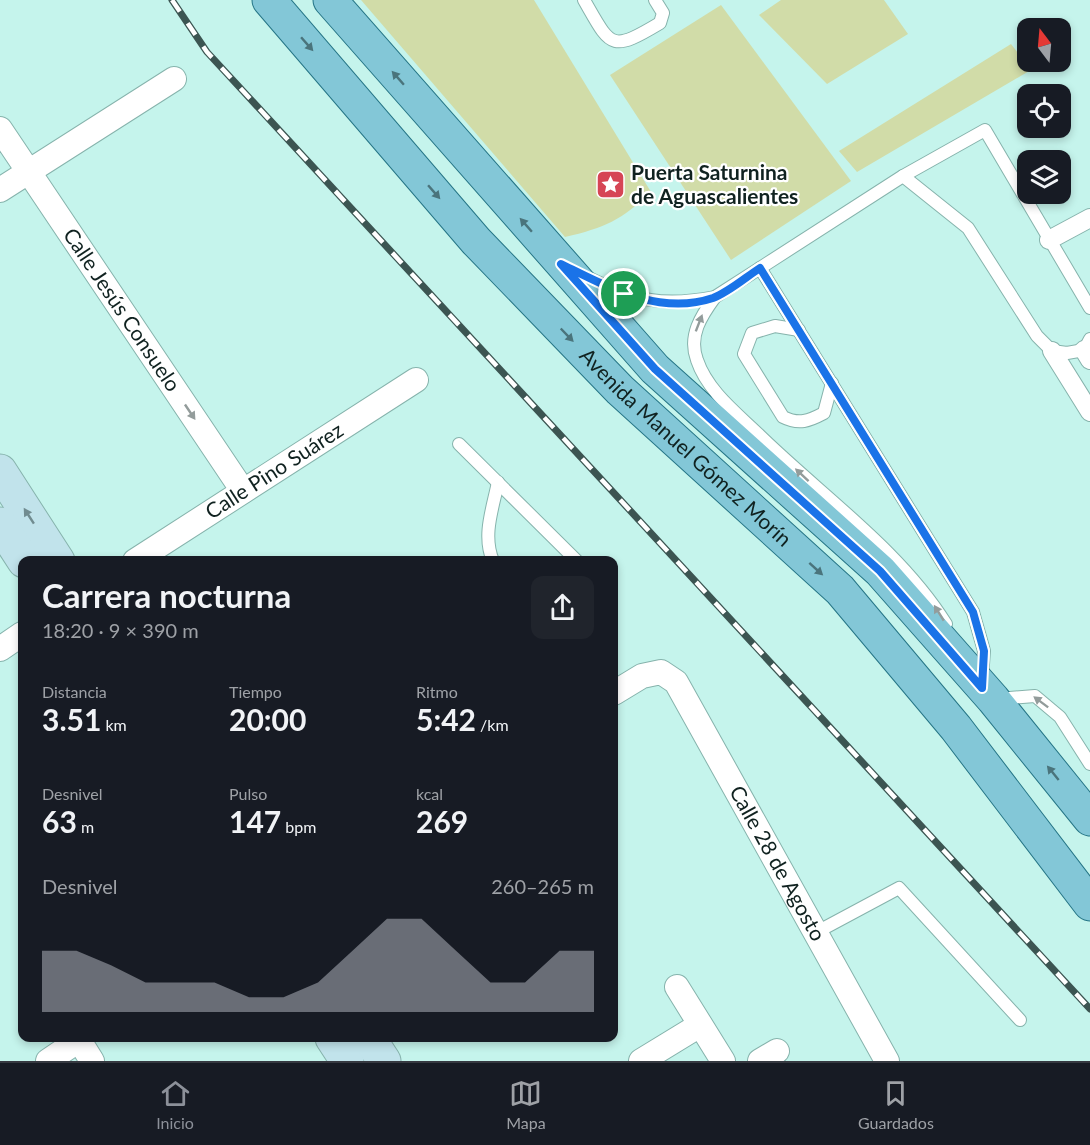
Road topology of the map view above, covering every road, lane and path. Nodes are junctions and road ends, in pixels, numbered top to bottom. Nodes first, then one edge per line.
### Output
1 (269, 0) edge
2 (330, 0) edge
3 (584, 0) edge
4 (655, 0) edge
5 (174, 79) dead end
6 (0, 129) edge
7 (29, 172) junction
8 (903, 176) junction
9 (0, 190) edge
10 (1090, 218) edge
11 (1049, 240) junction
12 (561, 264) junction
13 (760, 268) junction
14 (715, 297) junction
15 (1090, 308) edge
16 (799, 330) junction
17 (1088, 350) edge
18 (1052, 351) junction
19 (416, 380) dead end
20 (832, 383) junction
21 (1090, 412) edge
22 (459, 444) dead end
23 (0, 471) edge
24 (498, 482) junction
25 (243, 491) junction
26 (0, 525) edge
27 (21, 556) edge
28 (55, 556) edge
29 (143, 556) edge
30 (491, 556) edge
31 (572, 556) edge
32 (18, 637) edge
33 (0, 649) edge
34 (979, 685) junction
35 (618, 691) edge
36 (1090, 764) edge
37 (1090, 819) edge
38 (1090, 904) edge
39 (815, 933) junction
40 (677, 987) dead end
41 (1020, 1020) dead end
42 (700, 1025) junction
43 (76, 1042) edge
44 (82, 1042) edge
45 (335, 1042) edge
46 (372, 1042) edge
47 (645, 1060) edge
48 (48, 1061) edge
49 (92, 1061) edge
50 (347, 1061) edge
51 (384, 1061) edge
52 (723, 1061) edge
53 (887, 1061) edge

1 -> 38 main road, Avenida Manuel Gómez Morín
12 -> 2 main road, Avenida Manuel Gómez Morín
3 - 4 lane
5 - 7 street
6 - 7 street, Calle Jesús Consuelo
7 - 9 street
7 -> 25 street, Calle Jesús Consuelo
8 - 11 lane
8 - 13 lane
8 - 18 lane
10 - 11 street
11 - 15 lane
12 - 14 lane
12 - 34 main road, Avenida Manuel Gómez Morín
13 - 14 lane
13 - 16 lane
34 -> 14 lane
16 - 20 lane
16 - 20 lane
17 - 18 lane
18 - 21 street
19 - 25 street, Calle Pino Suárez
20 - 34 lane
22 - 24 lane
28 -> 23 main road
24 - 30 lane
24 - 31 lane
25 - 29 street, Calle Pino Suárez
26 - 27 main road
32 - 33 street
36 -> 34 lane
37 -> 34 main road, Avenida Manuel Gómez Morín
35 - 39 street, Calle 28 de Agosto
39 - 41 lane
39 - 53 street, Calle 28 de Agosto
40 - 42 street
42 - 47 street
42 - 52 street
43 - 48 street
44 - 49 street
45 - 50 main road
46 - 51 main road

